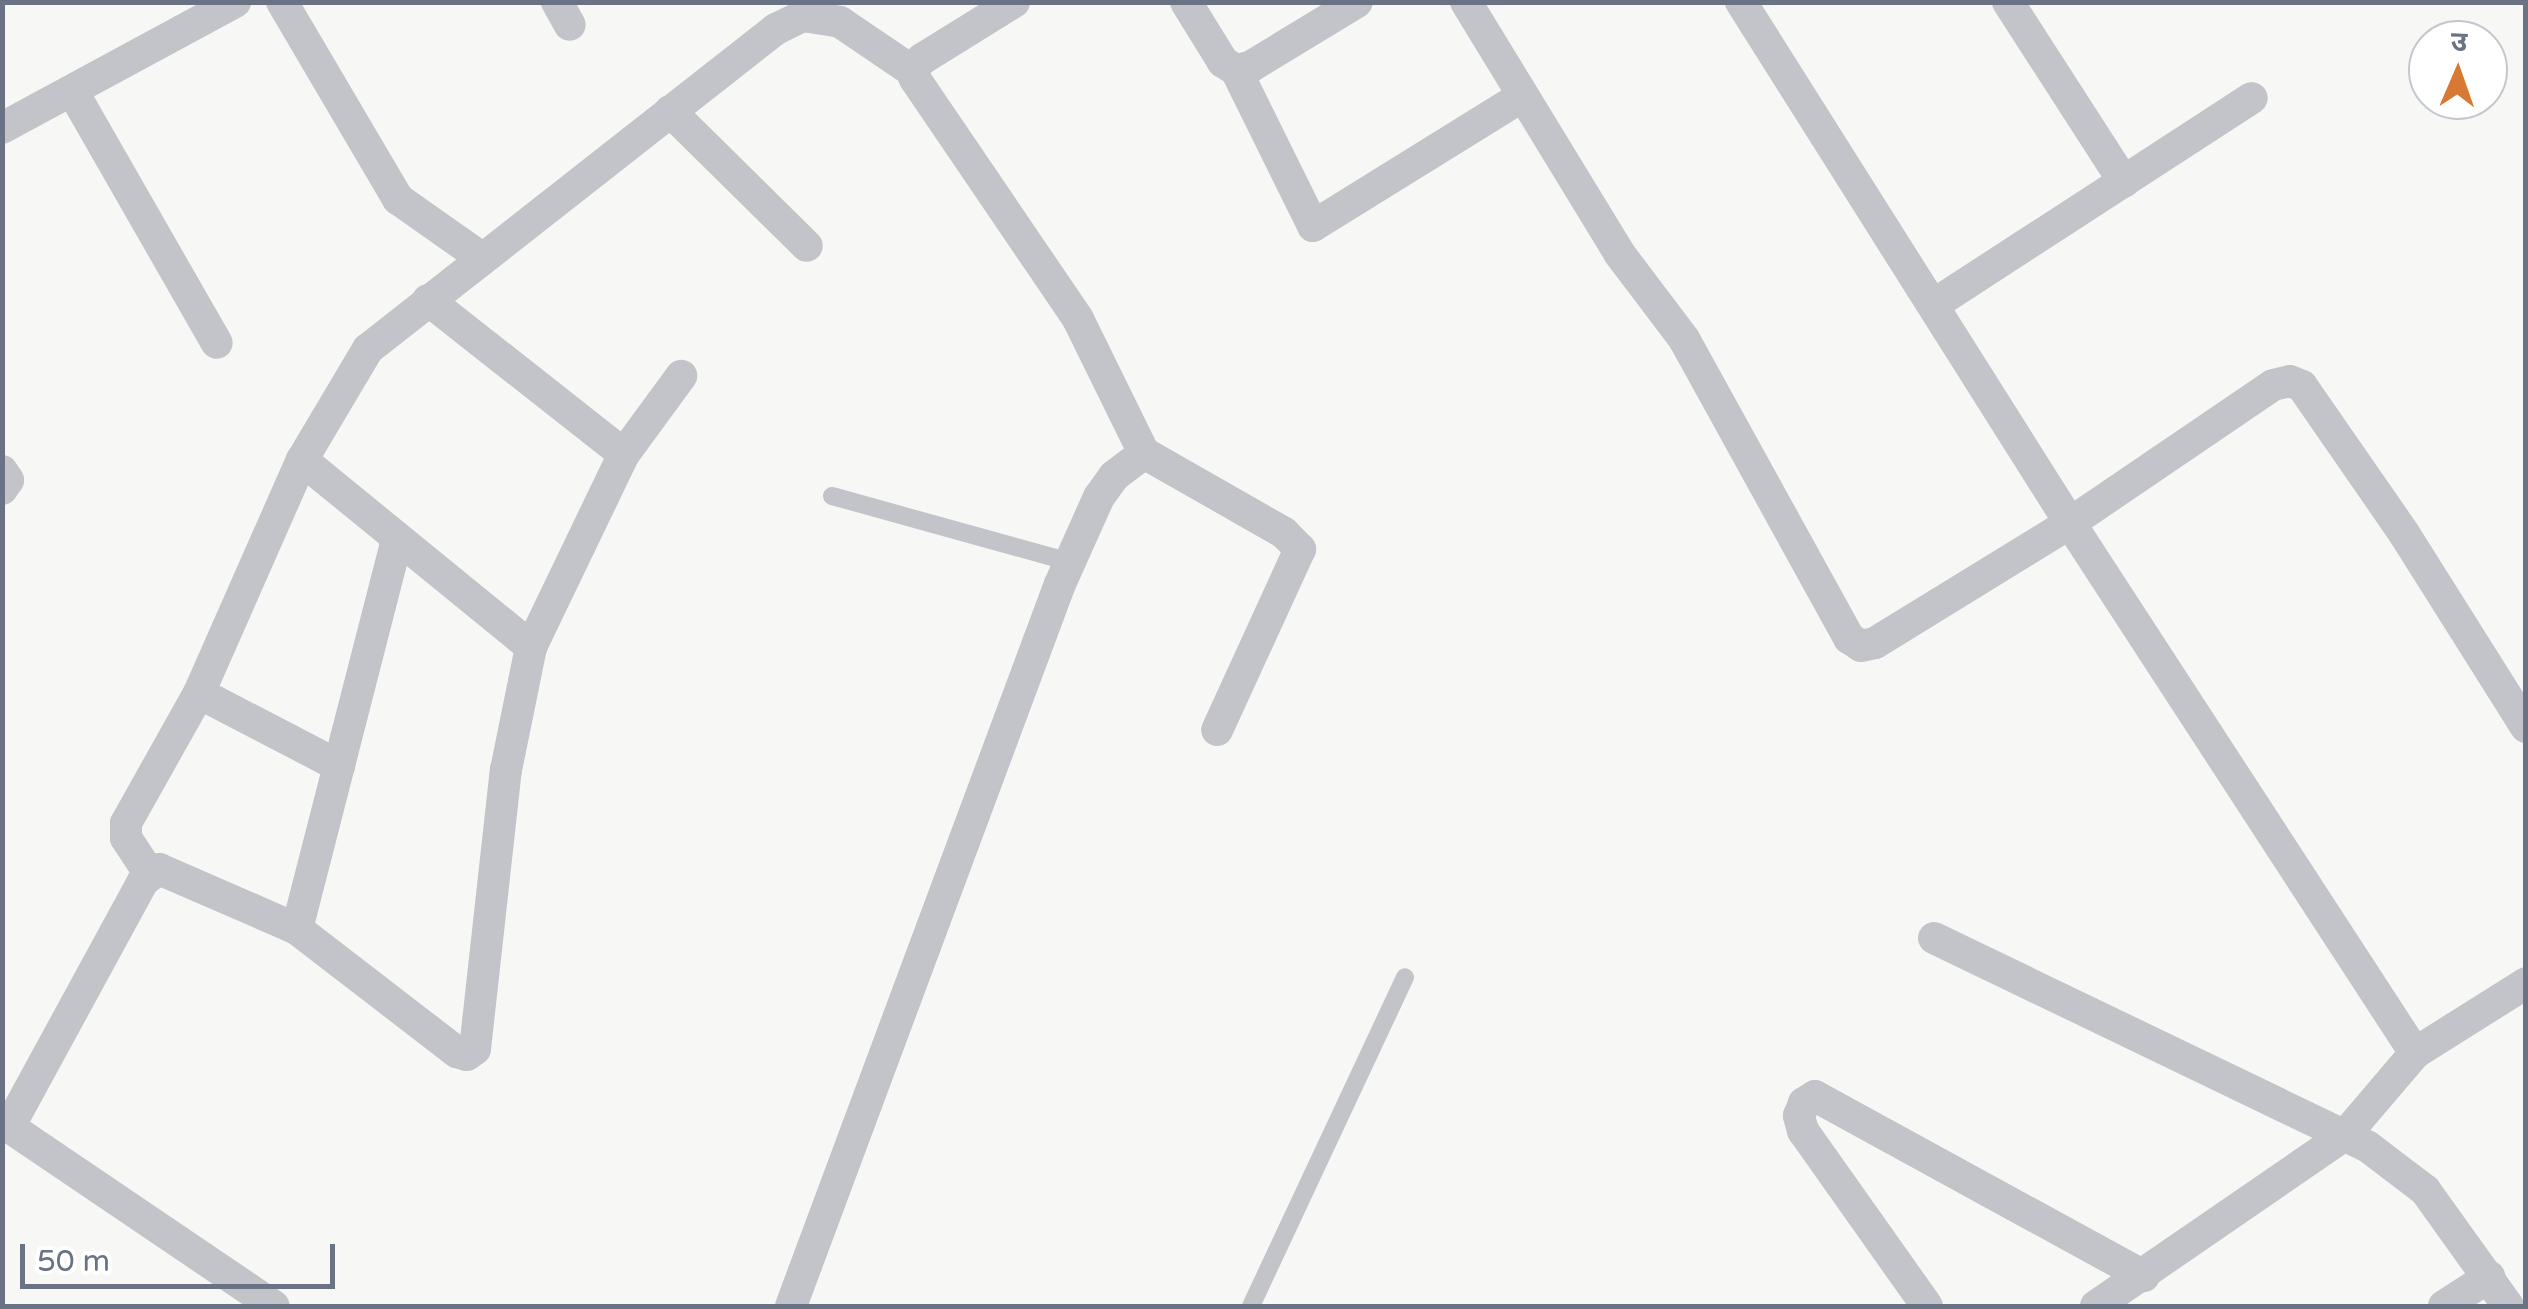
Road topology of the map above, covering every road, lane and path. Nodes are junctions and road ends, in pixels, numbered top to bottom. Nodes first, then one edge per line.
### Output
1 (235, 2) edge
2 (282, 2) edge
3 (1014, 2) edge
4 (1186, 2) edge
5 (1356, 2) edge
6 (1466, 2) edge
7 (1742, 2) edge
8 (2008, 2) edge
9 (767, 16) edge
10 (912, 70) junction
11 (1236, 70) junction
12 (73, 92) junction
13 (1523, 96) junction
14 (2252, 98) dead end
15 (670, 111) junction
16 (2, 128) edge
17 (2124, 182) junction
18 (806, 246) dead end
19 (482, 258) junction
20 (428, 300) junction
21 (1933, 306) junction
22 (216, 343) dead end
23 (682, 376) dead end
24 (1144, 453) junction
25 (624, 454) junction
26 (302, 460) junction
27 (2, 471) edge
28 (2, 489) edge
29 (832, 496) dead end
30 (2070, 523) junction
31 (397, 540) junction
32 (1070, 562) junction
33 (531, 647) junction
34 (199, 693) junction
35 (2526, 727) edge
36 (1217, 730) dead end
37 (338, 766) junction
38 (149, 873) junction
39 (297, 930) junction
40 (1934, 938) dead end
41 (1404, 977) dead end
42 (2526, 984) edge
43 (2408, 1061) junction
44 (6, 1124) edge
45 (2354, 1126) junction
46 (2144, 1276) junction
47 (2489, 1278) junction
48 (274, 1306) edge
49 (791, 1306) edge
50 (1251, 1306) edge
51 (1926, 1306) edge
52 (2096, 1306) edge
53 (2444, 1306) edge
54 (2508, 1306) edge

1 - 12 street
2 - 19 street
3 - 10 street
4 - 11 street
5 - 11 street
6 - 13 street
7 - 21 street
8 - 17 street
9 - 10 street
9 - 15 street
10 - 24 street
11 - 13 street
12 - 16 street
12 - 22 street
13 - 30 street
14 - 17 street
15 - 18 street
15 - 19 street
17 - 21 street
19 - 20 street
20 - 25 street
20 - 26 street
21 - 30 street
23 - 25 street
24 - 32 street
24 - 36 street
25 - 33 street
26 - 31 street
26 - 34 street
27 - 28 street
29 - 32 lane
30 - 35 street
30 - 43 street
31 - 33 street
31 - 37 street
32 - 49 street
33 - 39 street
34 - 37 street
34 - 38 street
37 - 39 street
38 - 39 street
38 - 44 street
40 - 45 street
41 - 50 lane
42 - 43 street
43 - 45 street
44 - 48 street
45 - 46 street
45 - 47 street
46 - 51 street
46 - 52 street
47 - 53 street
47 - 54 street

